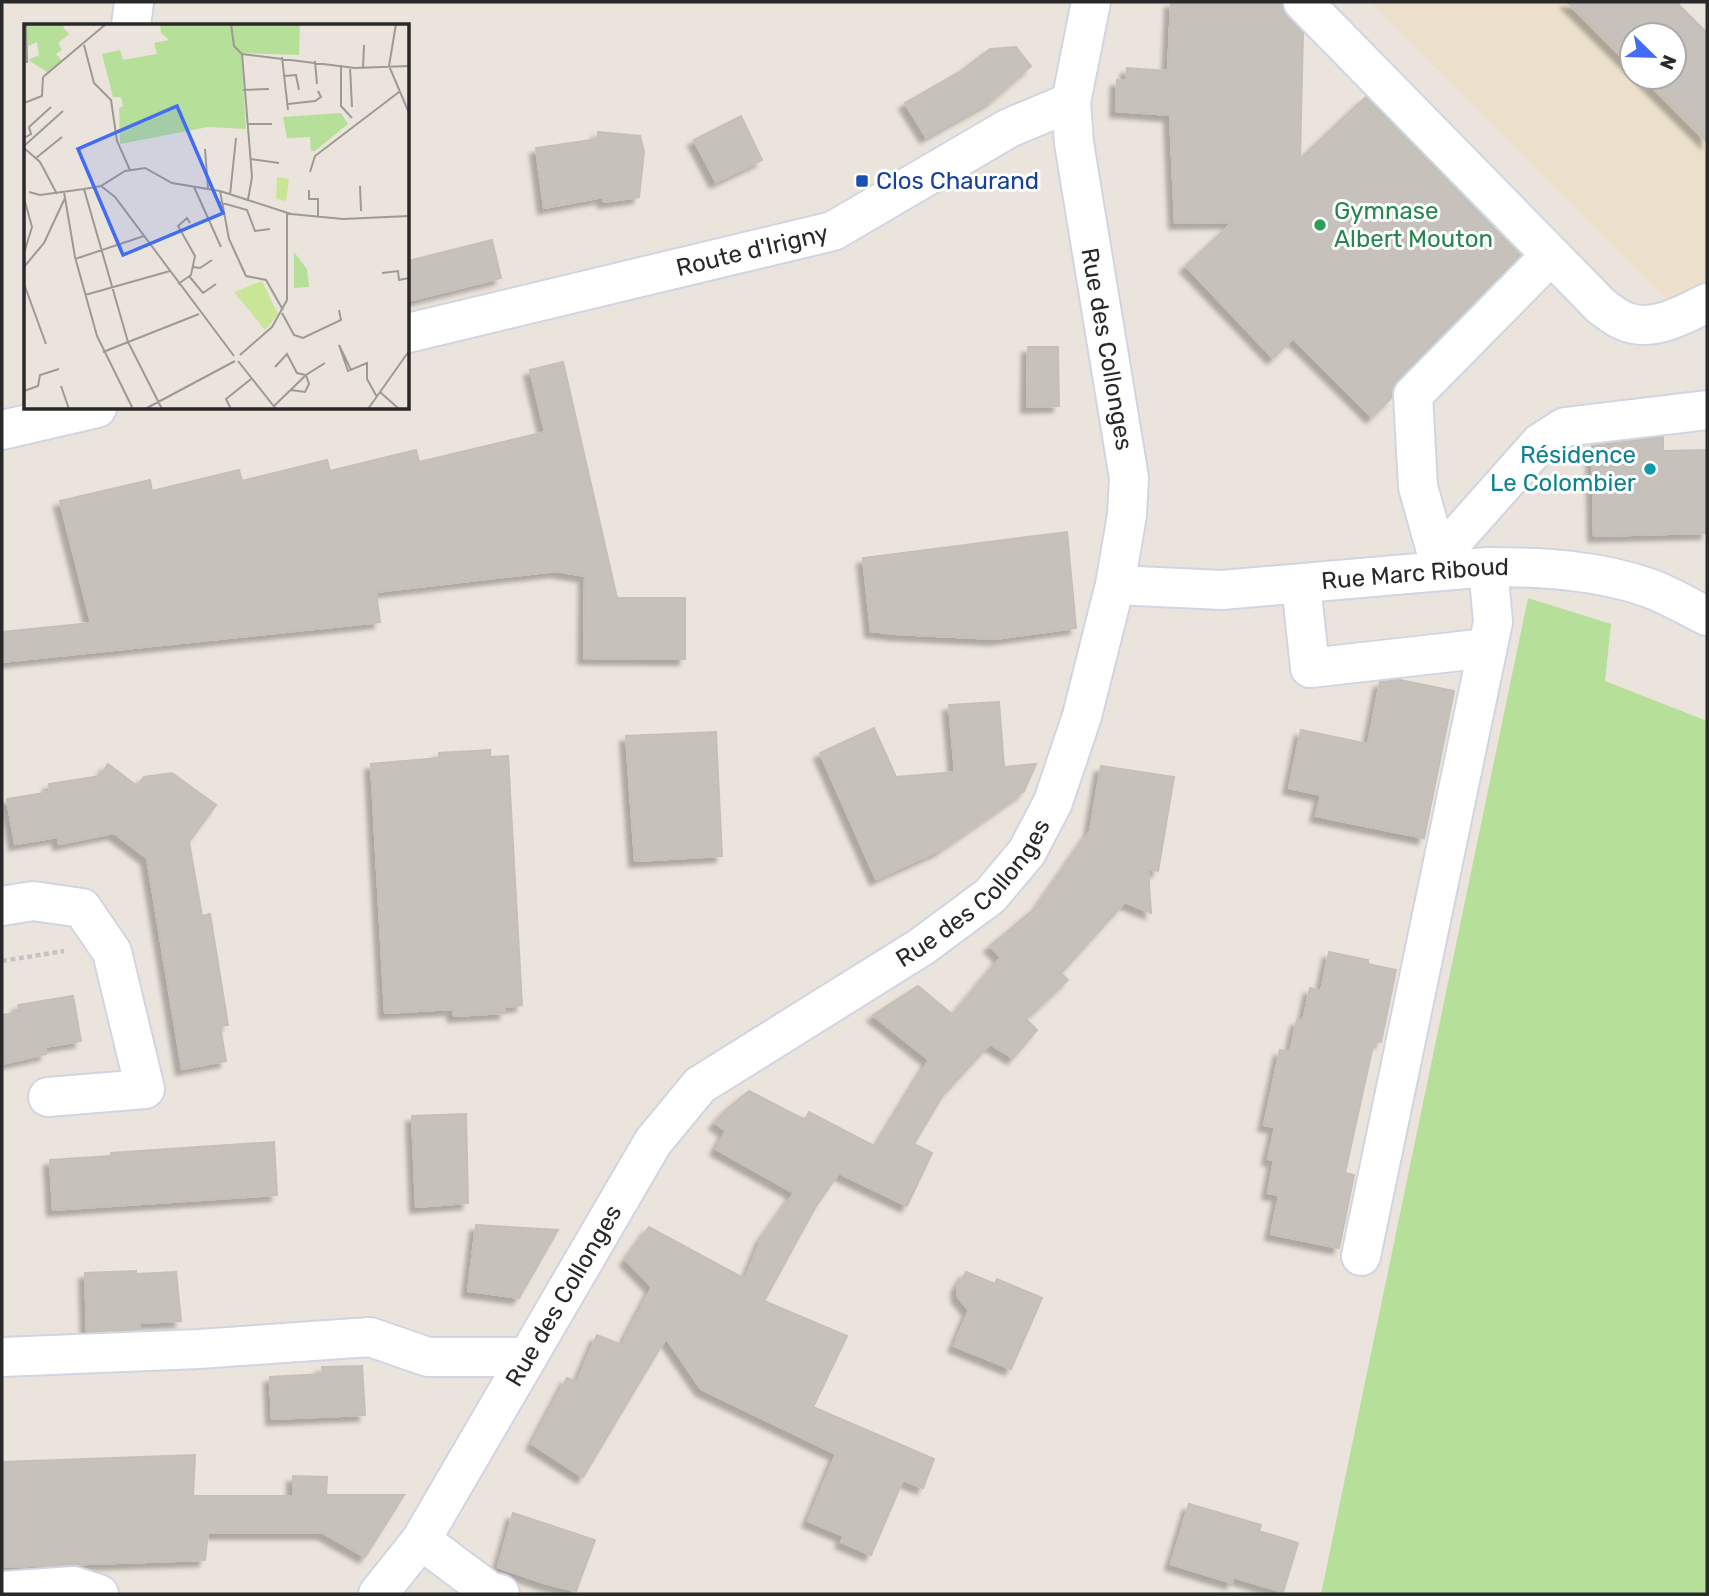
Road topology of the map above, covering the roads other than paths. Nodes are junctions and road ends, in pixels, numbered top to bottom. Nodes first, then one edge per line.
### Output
1 (134, 2) edge
2 (1091, 2) edge
3 (1303, 2) edge
4 (131, 24) edge
5 (1071, 102) junction
6 (1551, 255) junction
7 (1707, 303) edge
8 (410, 333) edge
9 (88, 410) edge
10 (1707, 410) edge
11 (2, 430) edge
12 (1439, 565) junction
13 (1488, 567) junction
14 (1301, 584) junction
15 (1115, 585) junction
16 (1707, 616) edge
17 (1487, 648) junction
18 (2, 906) edge
19 (48, 1097) dead end
20 (1361, 1256) dead end
21 (2, 1357) edge
22 (526, 1357) junction
23 (421, 1539) junction
24 (2, 1591) edge
25 (99, 1594) edge
26 (379, 1594) edge
27 (500, 1594) edge

1 - 4 street
2 - 5 street, Rue des Collonges
3 - 6 street
5 - 8 street, Route d'Irigny
5 - 15 street, Rue des Collonges
6 - 7 street
6 - 12 street
9 - 11 street
10 - 12 street
12 - 13 street, Rue Marc Riboud
12 - 14 street, Rue Marc Riboud
13 - 16 street, Rue Marc Riboud
13 - 17 street
14 - 15 street, Rue Marc Riboud
14 - 17 street
15 - 22 street, Rue des Collonges
17 - 20 street
18 - 19 street
21 - 22 street
22 - 23 street, Rue des Collonges
23 - 26 street, Rue des Collonges
23 - 27 street
24 - 25 street

